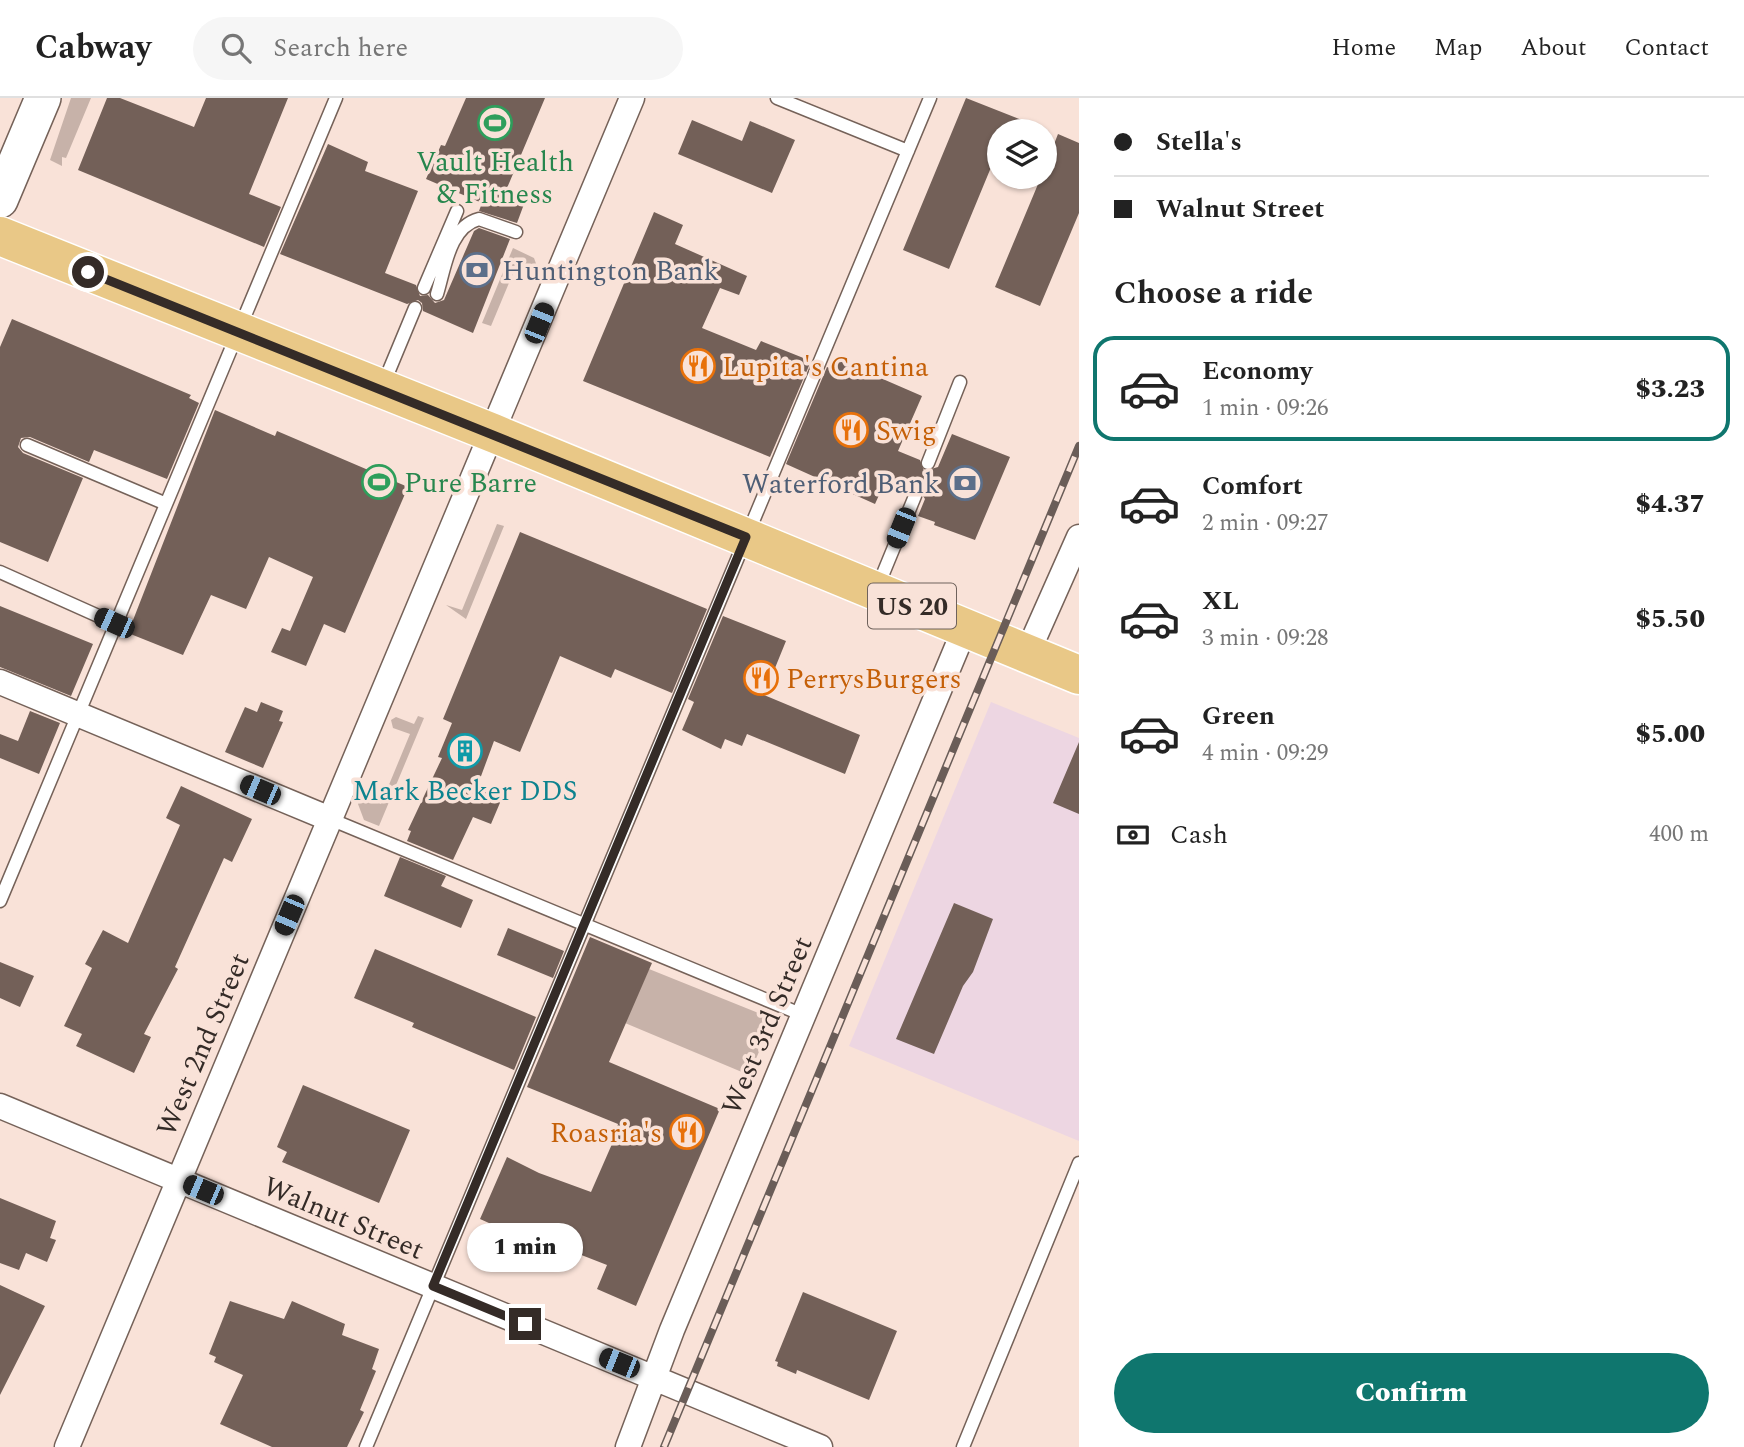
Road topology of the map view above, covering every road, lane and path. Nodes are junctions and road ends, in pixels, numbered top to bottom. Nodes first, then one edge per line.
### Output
1 (43, 98) edge
2 (632, 98) edge
3 (777, 98) edge
4 (930, 98) edge
5 (335, 100) edge
6 (908, 151) junction
7 (4, 182) edge
8 (457, 211) dead end
9 (516, 232) dead end
10 (0, 236) edge
11 (424, 288) dead end
12 (438, 294) dead end
13 (415, 308) dead end
14 (236, 330) junction
15 (960, 382) dead end
16 (381, 388) junction
17 (493, 433) junction
18 (27, 445) dead end
19 (928, 463) dead end
20 (915, 496) dead end
21 (164, 503) junction
22 (746, 537) junction
23 (1079, 537) edge
24 (0, 572) edge
25 (876, 591) junction
26 (114, 623) junction
27 (965, 628) junction
28 (1027, 654) junction
29 (1079, 675) edge
30 (0, 682) edge
31 (76, 713) junction
32 (330, 819) junction
33 (0, 901) edge
34 (584, 922) junction
35 (803, 1015) junction
36 (0, 1106) edge
37 (1079, 1163) edge
38 (177, 1180) junction
39 (433, 1286) junction
40 (655, 1379) junction
41 (67, 1447) edge
42 (366, 1447) edge
43 (628, 1447) edge
44 (820, 1447) edge
45 (963, 1447) edge

1 - 7 main road
2 - 17 street, West 2nd Street
3 - 6 lane
4 - 6 lane
5 - 14 lane
6 - 22 lane
8 - 11 lane
9 - 12 lane
10 - 14 main road, US 20
13 - 16 lane
14 - 16 main road, US 20
14 - 21 lane
15 - 19 lane
16 - 17 main road, US 20
17 - 22 main road, US 20
17 - 32 street, West 2nd Street
18 - 21 lane
20 - 25 lane
21 - 26 lane
22 - 25 main road, US 20
22 - 34 lane
23 - 28 street
24 - 26 lane
25 - 27 main road, US 20
26 - 31 lane
27 - 28 main road, US 20
27 - 35 street, West 3rd Street
28 - 29 main road, US 20
30 - 31 street
31 - 32 street
31 - 33 lane
32 - 34 lane
32 - 38 street, West 2nd Street
34 - 35 lane
34 - 39 lane
35 - 40 street, West 3rd Street
36 - 38 street, Walnut Street
37 - 45 lane
38 - 39 street, Walnut Street
38 - 41 street, West 2nd Street
39 - 40 street, Walnut Street
39 - 42 lane
40 - 43 street, West 3rd Street
40 - 44 street, Walnut Street

